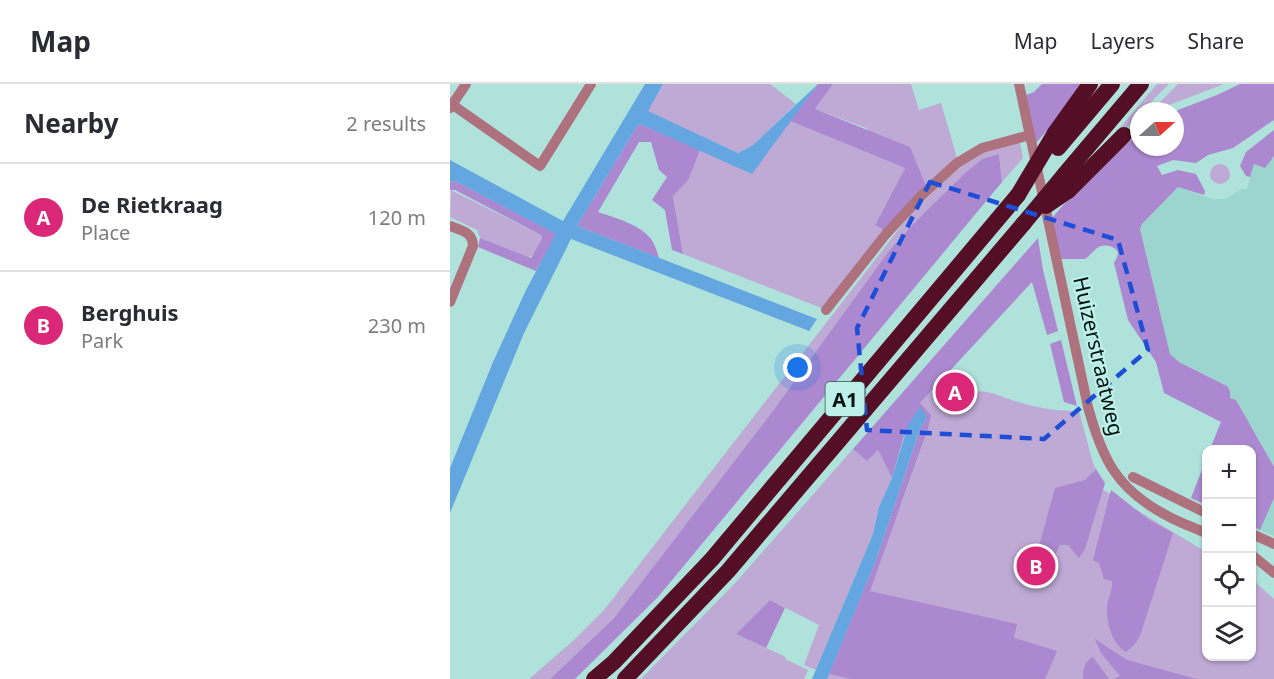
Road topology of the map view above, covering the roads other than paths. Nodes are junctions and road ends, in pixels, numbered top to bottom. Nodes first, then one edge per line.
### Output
1 (466, 84) edge
2 (591, 84) edge
3 (1019, 84) edge
4 (1090, 84) edge
5 (1112, 84) edge
6 (1142, 84) edge
7 (451, 105) edge
8 (1030, 135) junction
9 (1124, 135) dead end
10 (1057, 140) junction
11 (1066, 183) junction
12 (450, 226) edge
13 (450, 302) edge
14 (826, 310) dead end
15 (1133, 477) dead end
16 (1202, 511) edge
17 (1190, 525) junction
18 (1202, 531) edge
19 (1256, 536) edge
20 (1274, 544) edge
21 (1256, 558) edge
22 (1273, 568) edge
23 (594, 679) edge
24 (625, 679) edge

1 - 7 street
2 - 7 street
3 - 8 street, Huizerstraatweg
4 - 10 highway, A1
5 - 10 highway, A1
6 - 11 highway, A1
8 - 14 street
8 - 17 street, Huizerstraatweg
9 - 11 highway, A1
10 - 23 highway, A1, bridge
11 - 24 highway, A1, bridge
12 - 13 street
15 - 16 street
16 - 17 street
17 - 18 street, Huizerstraatweg
19 - 20 street
21 - 22 street

